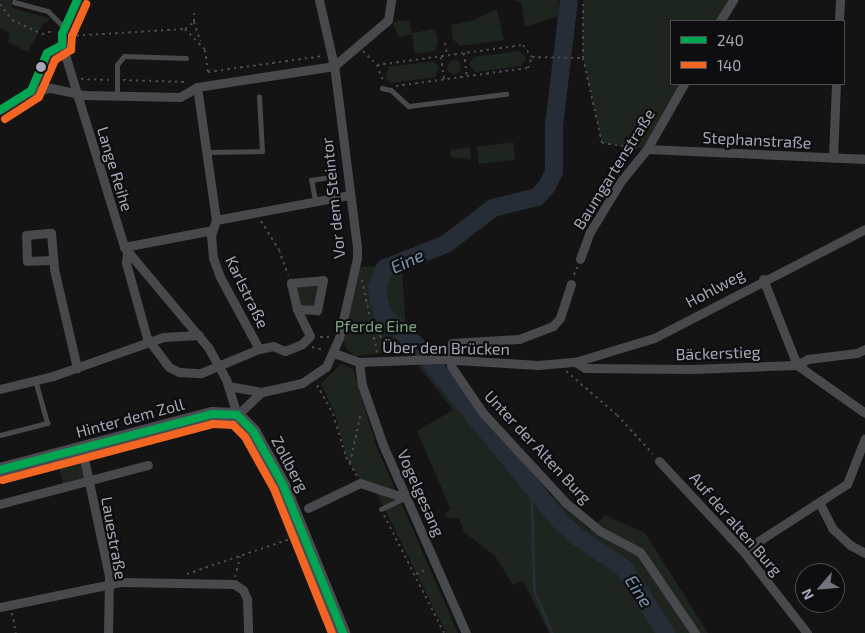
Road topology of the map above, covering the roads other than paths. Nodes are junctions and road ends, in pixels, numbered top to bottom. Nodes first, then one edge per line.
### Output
1 (77, 0) edge
2 (319, 0) edge
3 (391, 0) edge
4 (733, 0) edge
5 (840, 0) edge
6 (14, 2) dead end
7 (721, 20) edge
8 (839, 20) edge
9 (63, 30) junction
10 (62, 45) junction
11 (186, 58) dead end
12 (334, 66) junction
13 (195, 84) junction
14 (382, 85) road end
15 (683, 85) edge
16 (836, 85) edge
17 (31, 91) junction
18 (77, 94) junction
19 (506, 94) dead end
20 (117, 96) junction
21 (259, 96) dead end
22 (0, 101) edge
23 (10, 102) junction
24 (0, 110) edge
25 (647, 149) junction
26 (205, 152) junction
27 (833, 158) junction
28 (865, 160) edge
29 (329, 177) dead end
30 (349, 195) junction
31 (315, 200) junction
32 (216, 220) junction
33 (865, 229) edge
34 (212, 230) junction
35 (125, 250) junction
36 (580, 259) road end
37 (52, 260) dead end
38 (763, 279) junction
39 (571, 284) road end
40 (297, 310) junction
41 (198, 335) junction
42 (150, 344) junction
43 (865, 348) edge
44 (259, 349) junction
45 (334, 353) junction
46 (445, 360) junction
47 (359, 362) junction
48 (575, 362) junction
49 (558, 365) joint
50 (797, 365) junction
51 (220, 367) junction
52 (77, 368) junction
53 (35, 380) junction
54 (228, 386) junction
55 (0, 389) edge
56 (262, 392) junction
57 (865, 413) edge
58 (237, 415) junction
59 (0, 435) edge
60 (865, 438) edge
61 (82, 449) junction
62 (659, 461) road end
63 (148, 466) dead end
64 (0, 470) edge
65 (89, 480) junction
66 (406, 498) junction
67 (819, 502) junction
68 (0, 504) edge
69 (308, 508) dead end
70 (381, 509) road end
71 (743, 551) junction
72 (865, 553) edge
73 (108, 584) junction
74 (0, 607) edge
75 (108, 633) edge
76 (248, 633) edge
77 (343, 633) edge
78 (466, 633) edge
79 (695, 633) edge
80 (807, 633) edge

1 - 9 street
2 - 12 street, Vor dem Steintor
3 - 12 street
4 - 7 street
5 - 8 street
6 - 9 lane
9 - 10 street, Lange Reihe
10 - 17 street
10 - 18 street, Lange Reihe
11 - 20 lane
12 - 13 street
12 - 30 street, Vor dem Steintor
13 - 20 street
13 - 26 street
14 - 19 lane
15 - 25 street, Baumgartenstraße
16 - 27 street
17 - 18 street
17 - 23 street
18 - 20 street
18 - 35 street, Lange Reihe
21 - 26 lane
22 - 23 street
23 - 24 street
25 - 27 street, Stephanstraße
25 - 36 street, Baumgartenstraße
26 - 32 street
27 - 28 street, Stephanstraße
29 - 31 lane
30 - 31 street
30 - 45 street, Vor dem Steintor
31 - 32 street
32 - 34 street, Karlstraße
33 - 38 street, Hohlweg
34 - 35 street
34 - 44 street, Karlstraße
35 - 41 street, Lange Reihe
35 - 42 street, Lange Reihe
37 - 52 street
38 - 48 street, Hohlweg
38 - 50 street
39 - 46 street
40 - 40 street
40 - 44 street
41 - 42 street
41 - 51 street, Lange Reihe
42 - 51 street, Lange Reihe
42 - 52 street
43 - 50 street, Bäckerstieg
44 - 51 street, Karlstraße
45 - 47 street, Über den Brücken
45 - 56 street
46 - 47 street, Über den Brücken
46 - 49 street, Über den Brücken
46 - 79 street, Unter der Alten Burg
47 - 66 street, Vogelgesang
48 - 49 street, Bäckerstieg
48 - 50 street, Bäckerstieg
50 - 57 street
51 - 54 street, Lange Reihe
52 - 53 street
53 - 55 street
53 - 59 lane
54 - 56 street
54 - 58 street, Lange Reihe
56 - 58 street
58 - 61 main road, Hinter dem Zoll
58 - 77 main road, Zollberg
60 - 67 street
61 - 64 main road, Hinter dem Zoll
61 - 65 street, Lauestraße
62 - 71 street, Auf der alten Burg
63 - 65 street
65 - 68 street
65 - 73 street, Lauestraße
66 - 69 street
66 - 70 lane
66 - 78 street, Vogelgesang
67 - 71 street
67 - 72 street
71 - 80 street, Auf der alten Burg
73 - 74 street
73 - 75 street, Lauestraße
73 - 76 street

